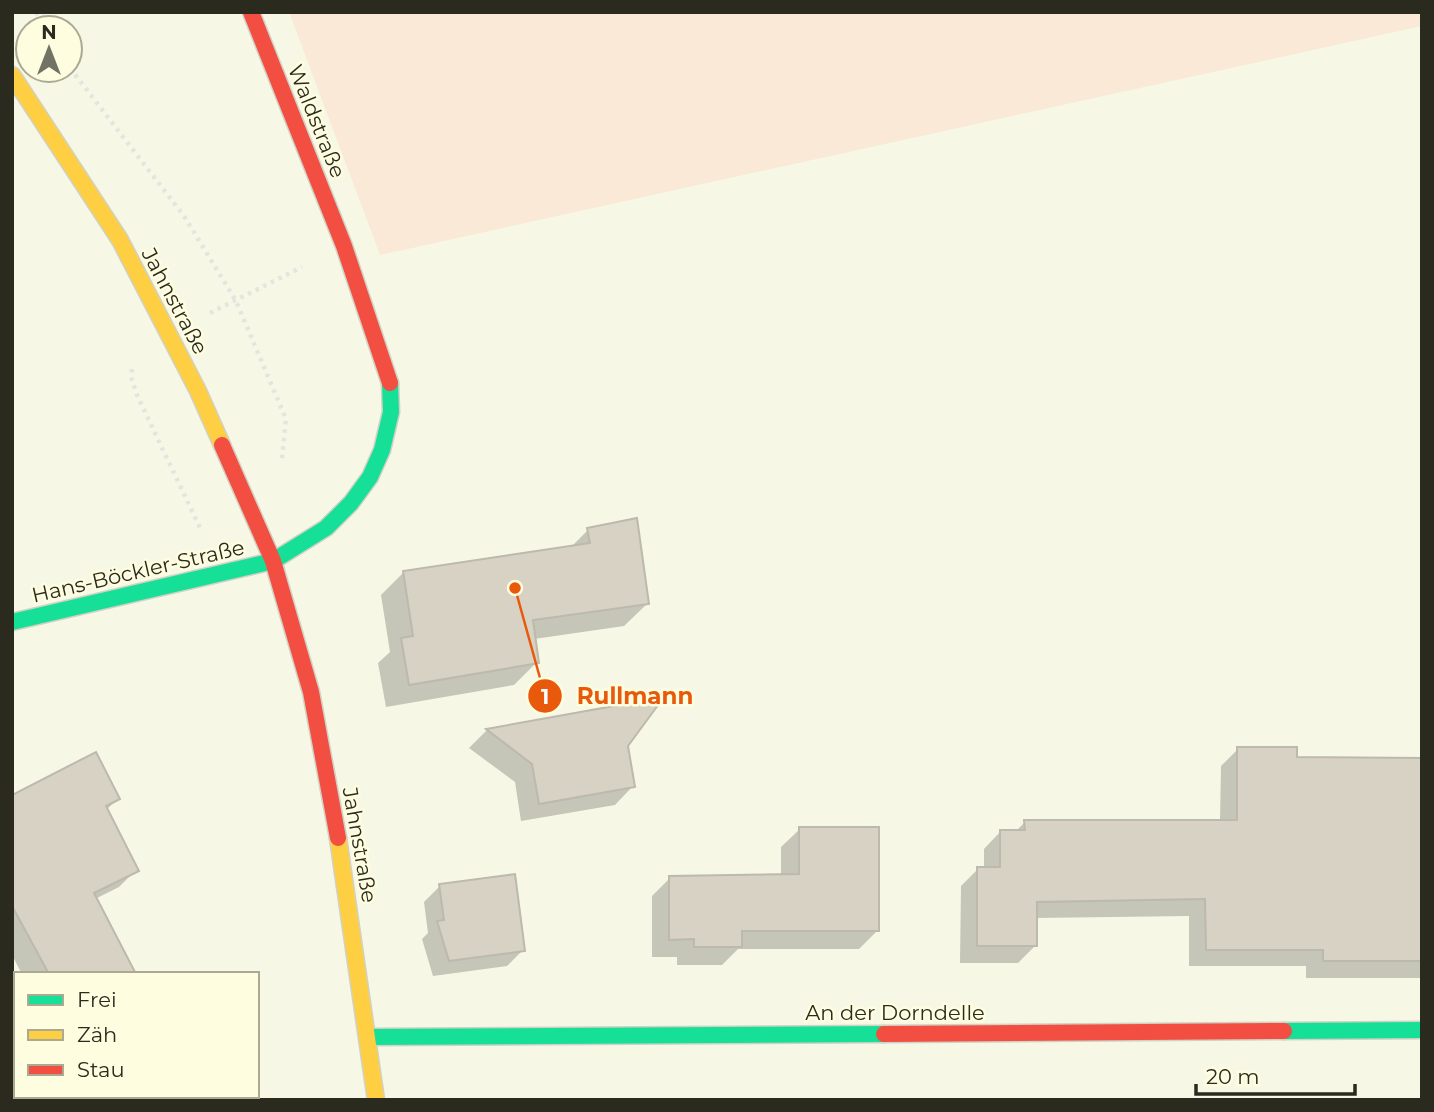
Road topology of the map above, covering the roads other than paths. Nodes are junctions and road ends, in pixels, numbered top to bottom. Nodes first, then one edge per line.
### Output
1 (251, 12) edge
2 (12, 75) edge
3 (273, 561) junction
4 (12, 622) edge
5 (1422, 1030) edge
6 (368, 1037) junction
7 (376, 1100) edge

1 - 3 street, Waldstraße
2 - 3 street, Jahnstraße
3 - 4 street, Hans-Böckler-Straße
3 - 6 street, Jahnstraße
5 - 6 street, An der Dorndelle
6 - 7 street, Jahnstraße

